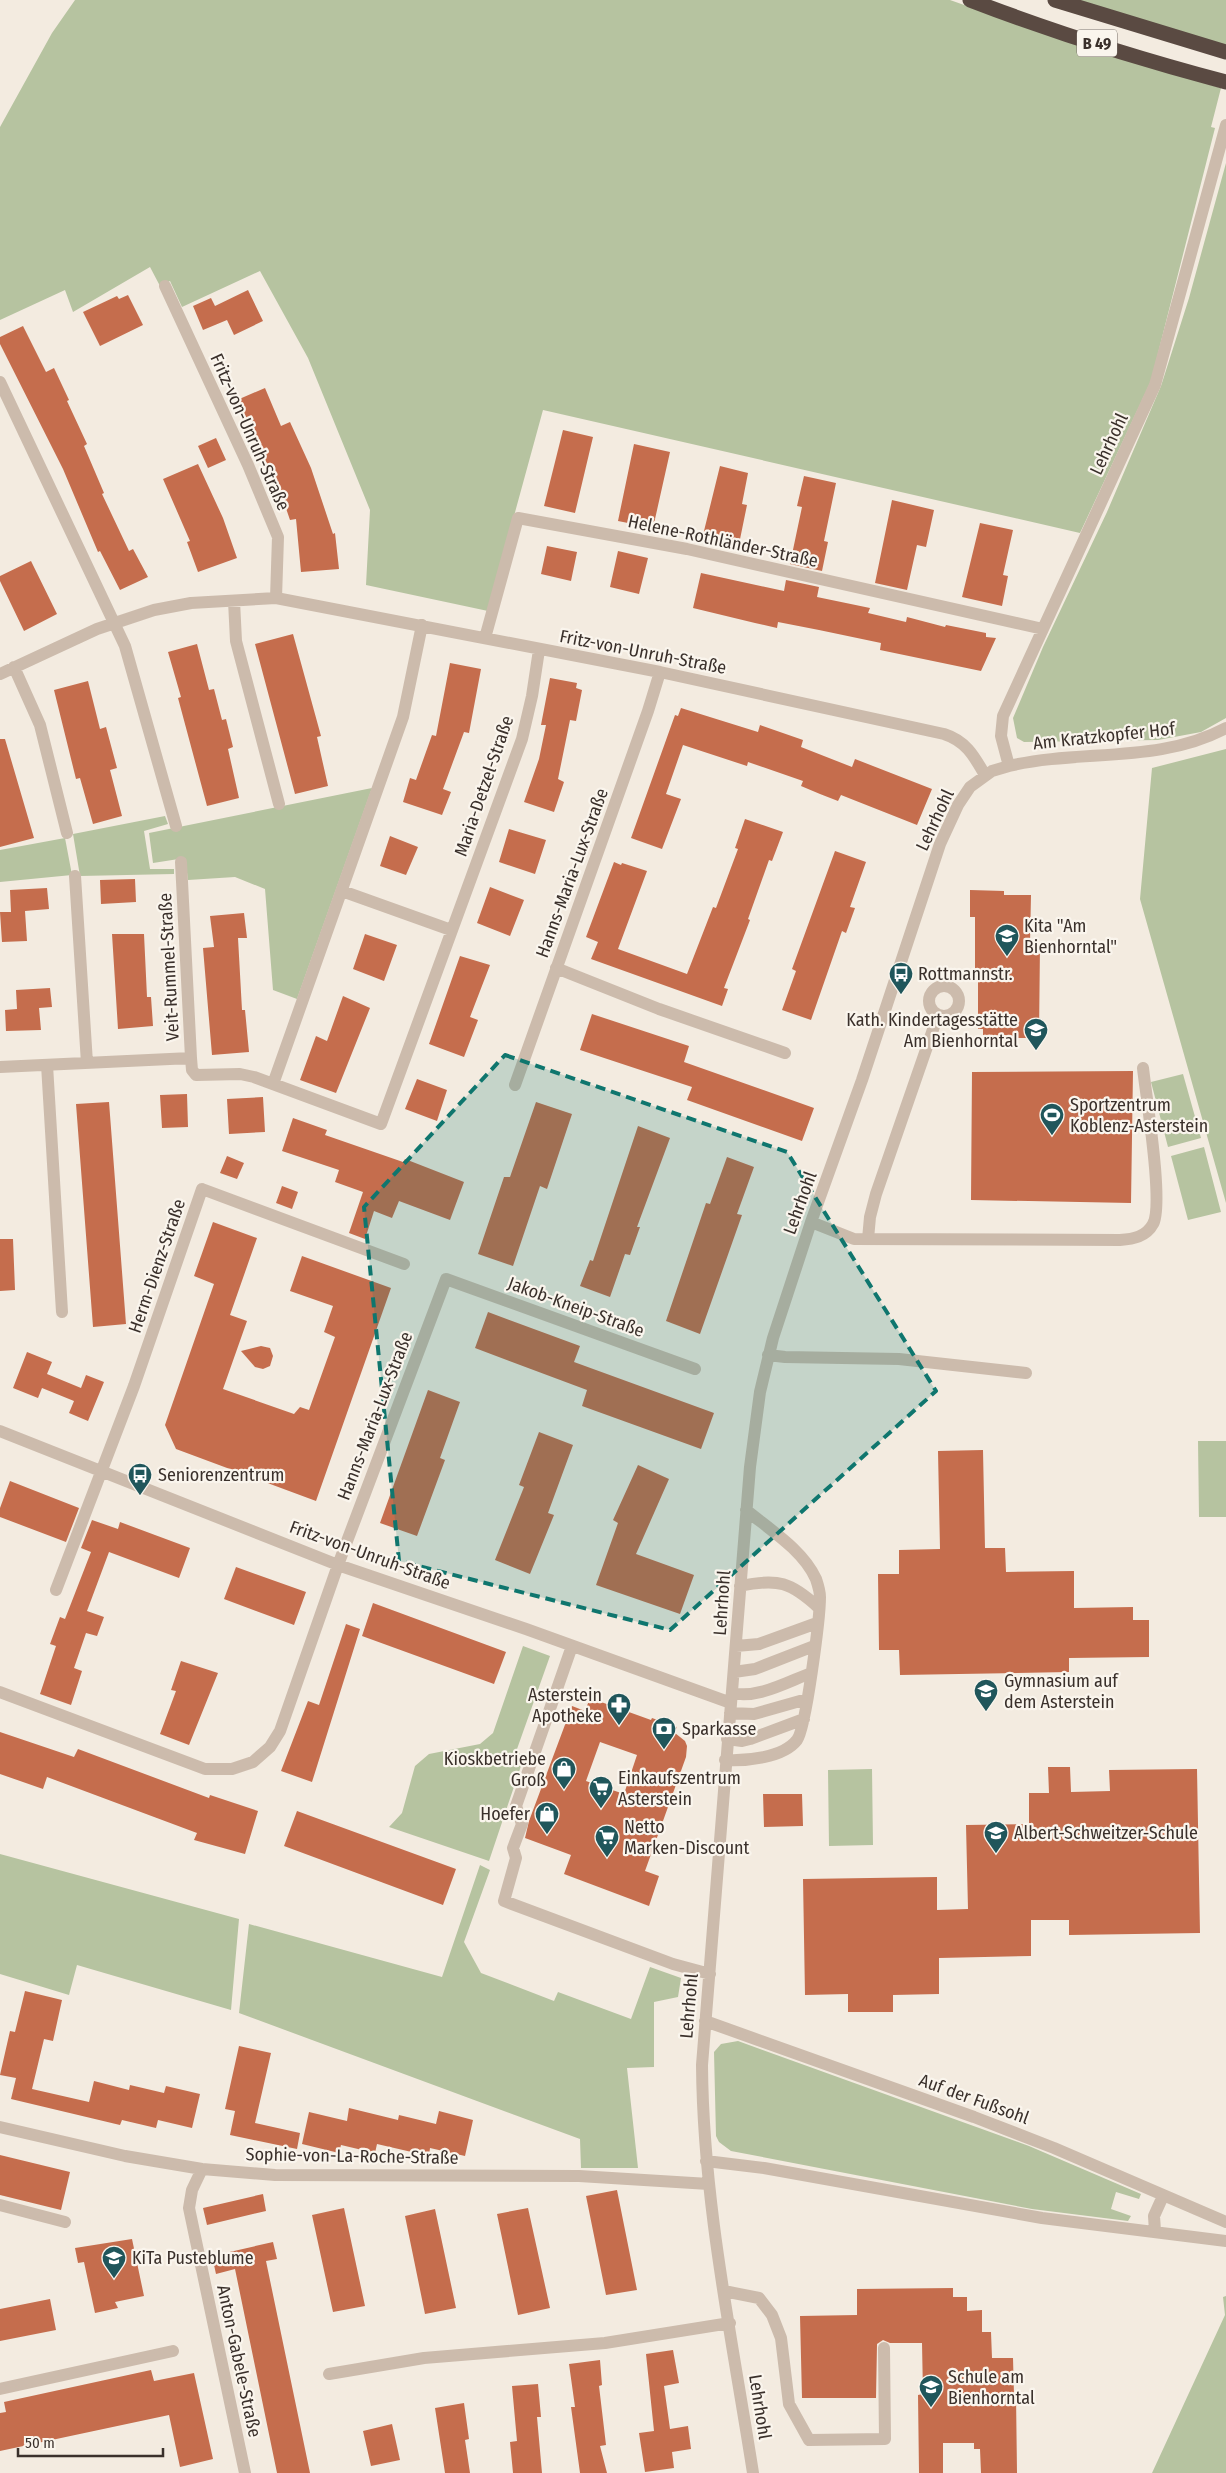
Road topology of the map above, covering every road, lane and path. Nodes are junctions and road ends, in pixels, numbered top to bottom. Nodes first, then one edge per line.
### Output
1 (970, 0) edge
2 (1055, 0) edge
3 (1226, 52) edge
4 (1226, 82) edge
5 (1225, 128) edge
6 (165, 286) dead end
7 (0, 382) edge
8 (276, 598) junction
9 (234, 601) junction
10 (114, 623) junction
11 (422, 625) junction
12 (1043, 629) junction
13 (485, 638) junction
14 (539, 650) junction
15 (14, 667) junction
16 (660, 672) junction
17 (0, 674) edge
18 (1226, 728) edge
19 (1009, 766) junction
20 (985, 775) junction
21 (279, 804) dead end
22 (176, 826) dead end
23 (68, 833) dead end
24 (181, 862) dead end
25 (75, 876) dead end
26 (342, 891) junction
27 (451, 930) junction
28 (556, 968) junction
29 (938, 1015) dead end
30 (785, 1053) dead end
31 (191, 1058) junction
32 (87, 1063) junction
33 (47, 1065) junction
34 (0, 1067) edge
35 (1144, 1068) dead end
36 (273, 1084) junction
37 (515, 1085) dead end
38 (811, 1222) junction
39 (868, 1239) junction
40 (404, 1264) dead end
41 (446, 1279) joint
42 (62, 1312) dead end
43 (768, 1355) junction
44 (695, 1369) dead end
45 (1026, 1373) dead end
46 (0, 1431) edge
47 (101, 1470) junction
48 (746, 1510) junction
49 (338, 1565) junction
50 (740, 1586) junction
51 (56, 1590) dead end
52 (819, 1608) junction
53 (817, 1623) junction
54 (572, 1646) junction
55 (736, 1646) junction
56 (814, 1646) junction
57 (734, 1672) junction
58 (811, 1673) junction
59 (0, 1692) edge
60 (807, 1699) junction
61 (731, 1703) junction
62 (804, 1719) junction
63 (728, 1738) junction
64 (725, 1760) junction
65 (710, 1974) junction
66 (705, 2021) junction
67 (0, 2127) edge
68 (706, 2160) junction
69 (202, 2169) junction
70 (709, 2184) junction
71 (1163, 2196) junction
72 (0, 2205) edge
73 (65, 2222) dead end
74 (1226, 2222) edge
75 (1155, 2231) junction
76 (1226, 2241) edge
77 (724, 2291) junction
78 (730, 2324) junction
79 (884, 2348) dead end
80 (173, 2351) dead end
81 (329, 2374) dead end
82 (0, 2389) edge
83 (245, 2473) edge
84 (753, 2473) edge

1 - 4 highway, B 49
2 - 3 highway, B 49
5 - 12 street, Lehrhohl
6 - 8 street, Fritz-von-Unruh-Straße
7 - 10 street
8 - 9 street, Fritz-von-Unruh-Straße
8 - 11 street, Fritz-von-Unruh-Straße
9 - 10 street, Fritz-von-Unruh-Straße
9 - 21 street
10 - 15 street, Fritz-von-Unruh-Straße
10 - 22 street
11 - 13 street, Fritz-von-Unruh-Straße
11 - 26 street
12 - 13 street, Helene-Rothländer-Straße
12 - 19 street, Lehrhohl
13 - 14 street, Fritz-von-Unruh-Straße
14 - 16 street, Fritz-von-Unruh-Straße
14 - 27 street, Maria-Detzel-Straße
15 - 17 street, Fritz-von-Unruh-Straße
15 - 23 street
16 - 20 street, Fritz-von-Unruh-Straße
16 - 28 street, Hanns-Maria-Lux-Straße
18 - 19 street, Am Kratzkopfer Hof
19 - 20 street, Am Kratzkopfer Hof
20 - 38 street, Lehrhohl
24 - 31 street, Veit-Rummel-Straße
25 - 32 street
26 - 27 street
26 - 36 street
27 - 36 street, Maria-Detzel-Straße
28 - 30 street
28 - 37 street, Hanns-Maria-Lux-Straße
29 - 39 street
31 - 32 street, Veit-Rummel-Straße
31 - 36 street
32 - 33 street, Veit-Rummel-Straße
33 - 34 street, Veit-Rummel-Straße
33 - 42 street
35 - 39 street
38 - 39 street
38 - 43 street, Lehrhohl
40 - 47 street, Herm-Dienz-Straße
41 - 44 street, Jakob-Kneip-Straße
41 - 49 street, Hanns-Maria-Lux-Straße
43 - 45 street
43 - 48 street, Lehrhohl
46 - 47 street, Fritz-von-Unruh-Straße
47 - 49 street, Fritz-von-Unruh-Straße
47 - 51 street
48 - 50 street, Lehrhohl
48 - 52 street
49 - 54 street, Fritz-von-Unruh-Straße
49 - 59 street, Hanns-Maria-Lux-Straße
50 - 52 street
50 - 55 street, Lehrhohl
52 - 53 street
53 - 55 street
53 - 56 street
54 - 61 street, Fritz-von-Unruh-Straße
54 - 65 street
55 - 57 street, Lehrhohl
56 - 57 street
56 - 58 street
57 - 61 street, Lehrhohl
58 - 60 street
58 - 61 street
60 - 61 street
60 - 62 street
61 - 63 street, Lehrhohl
62 - 63 street
62 - 64 street
63 - 64 street, Lehrhohl
64 - 65 street, Lehrhohl
65 - 66 street, Lehrhohl
66 - 68 street, Lehrhohl
66 - 71 street, Auf der Fußsohl
67 - 69 street, Sophie-von-La-Roche-Straße
68 - 70 street, Lehrhohl
68 - 75 street
69 - 70 street, Sophie-von-La-Roche-Straße
69 - 83 street, Anton-Gabele-Straße
70 - 77 street, Lehrhohl
71 - 74 street, Auf der Fußsohl
71 - 75 street
72 - 73 street
75 - 76 street
77 - 78 street, Lehrhohl
77 - 79 street
78 - 81 street
78 - 84 street, Lehrhohl
80 - 82 street

